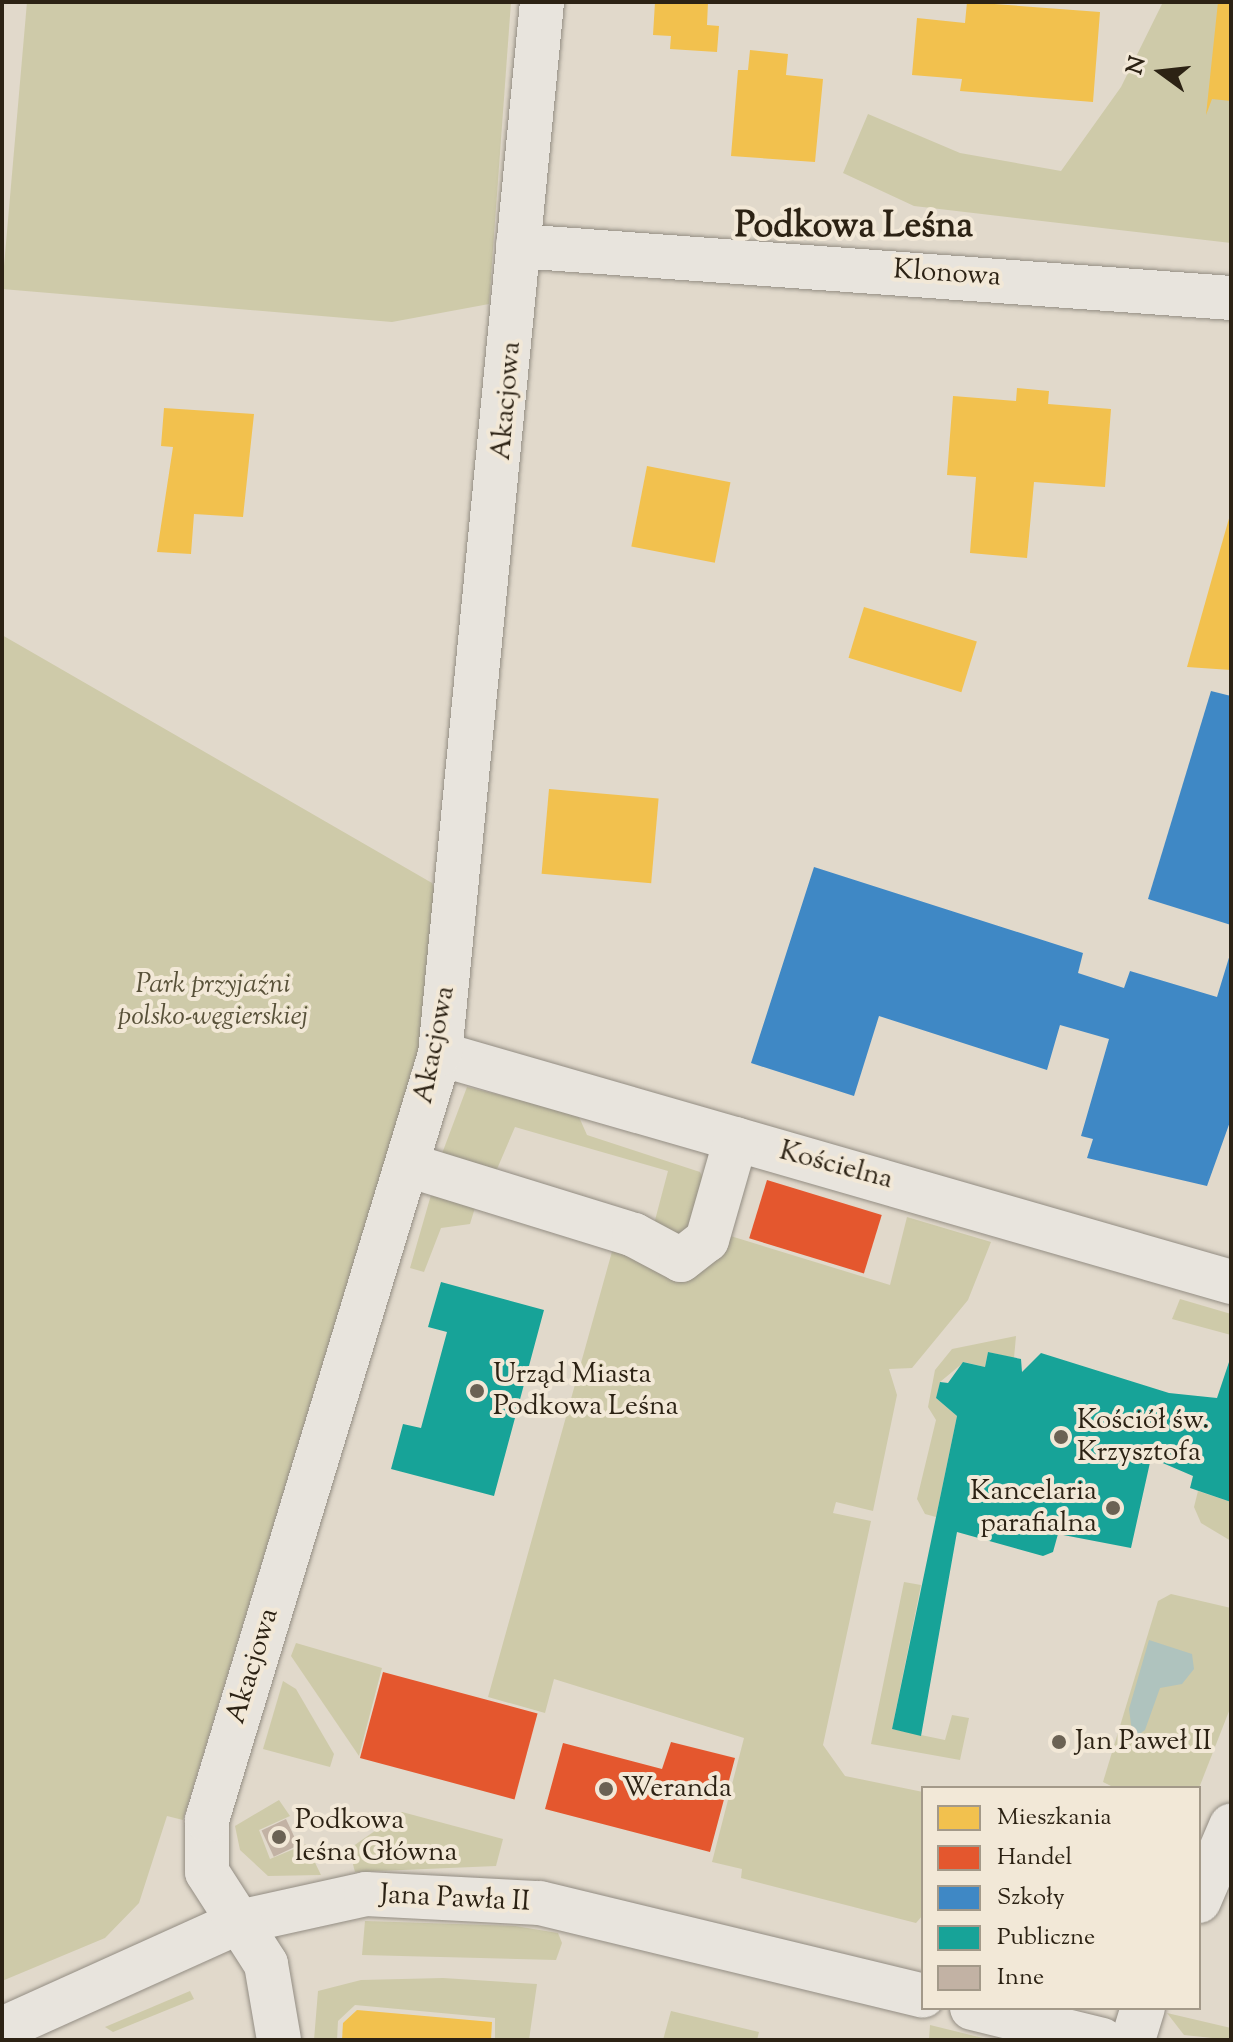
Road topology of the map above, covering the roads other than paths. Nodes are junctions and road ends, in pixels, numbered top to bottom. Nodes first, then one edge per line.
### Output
1 (542, 2) edge
2 (518, 246) junction
3 (1231, 298) edge
4 (440, 1054) junction
5 (736, 1139) junction
6 (408, 1165) junction
7 (1231, 1282) edge
8 (1231, 1826) edge
9 (1201, 1896) edge
10 (239, 1922) junction
11 (921, 1996) edge
12 (980, 2010) edge
13 (1142, 2010) edge
14 (2, 2029) edge
15 (279, 2040) edge
16 (1102, 2040) edge
17 (1133, 2040) edge

1 - 2 street, Akacjowa
2 - 3 street, Klonowa
2 - 4 street, Akacjowa
4 - 5 street, Kościelna
4 - 6 street, Akacjowa
5 - 6 street
5 - 7 street, Kościelna
6 - 10 street, Akacjowa
8 - 9 street
10 - 11 street, Jana Pawła II
10 - 14 street, Jana Pawła II
10 - 15 street, Akacjowa
12 - 16 street
13 - 17 street

